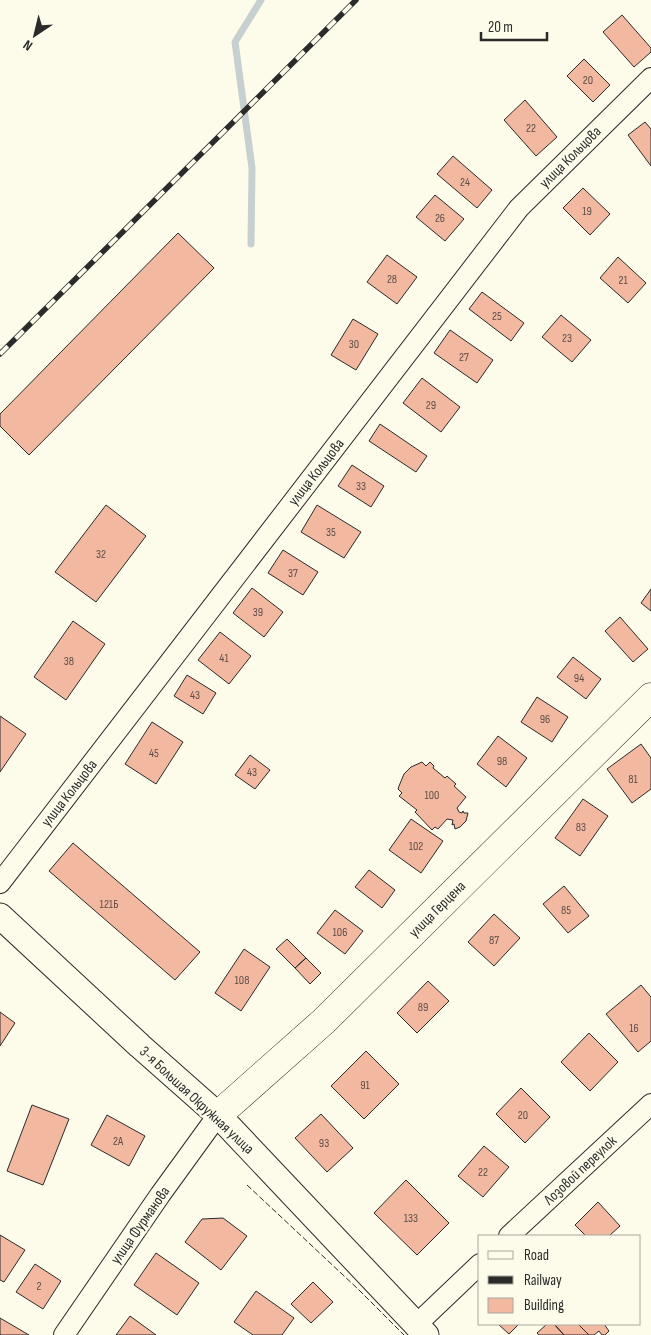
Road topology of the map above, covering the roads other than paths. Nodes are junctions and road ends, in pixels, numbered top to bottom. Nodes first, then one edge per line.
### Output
1 (651, 78) edge
2 (651, 697) edge
3 (0, 883) edge
4 (0, 916) edge
5 (651, 1104) edge
6 (218, 1115) junction
7 (510, 1235) edge
8 (478, 1266) edge
9 (422, 1330) edge
10 (64, 1335) edge

1 - 3 street, улица Кольцова
2 - 6 main road, улица Герцена
4 - 6 street, 3-я Большая Окружная улица
5 - 7 street, Лозовой переулок
6 - 9 street, 3-я Большая Окружная улица
6 - 10 street, улица Фурманова
8 - 9 street

